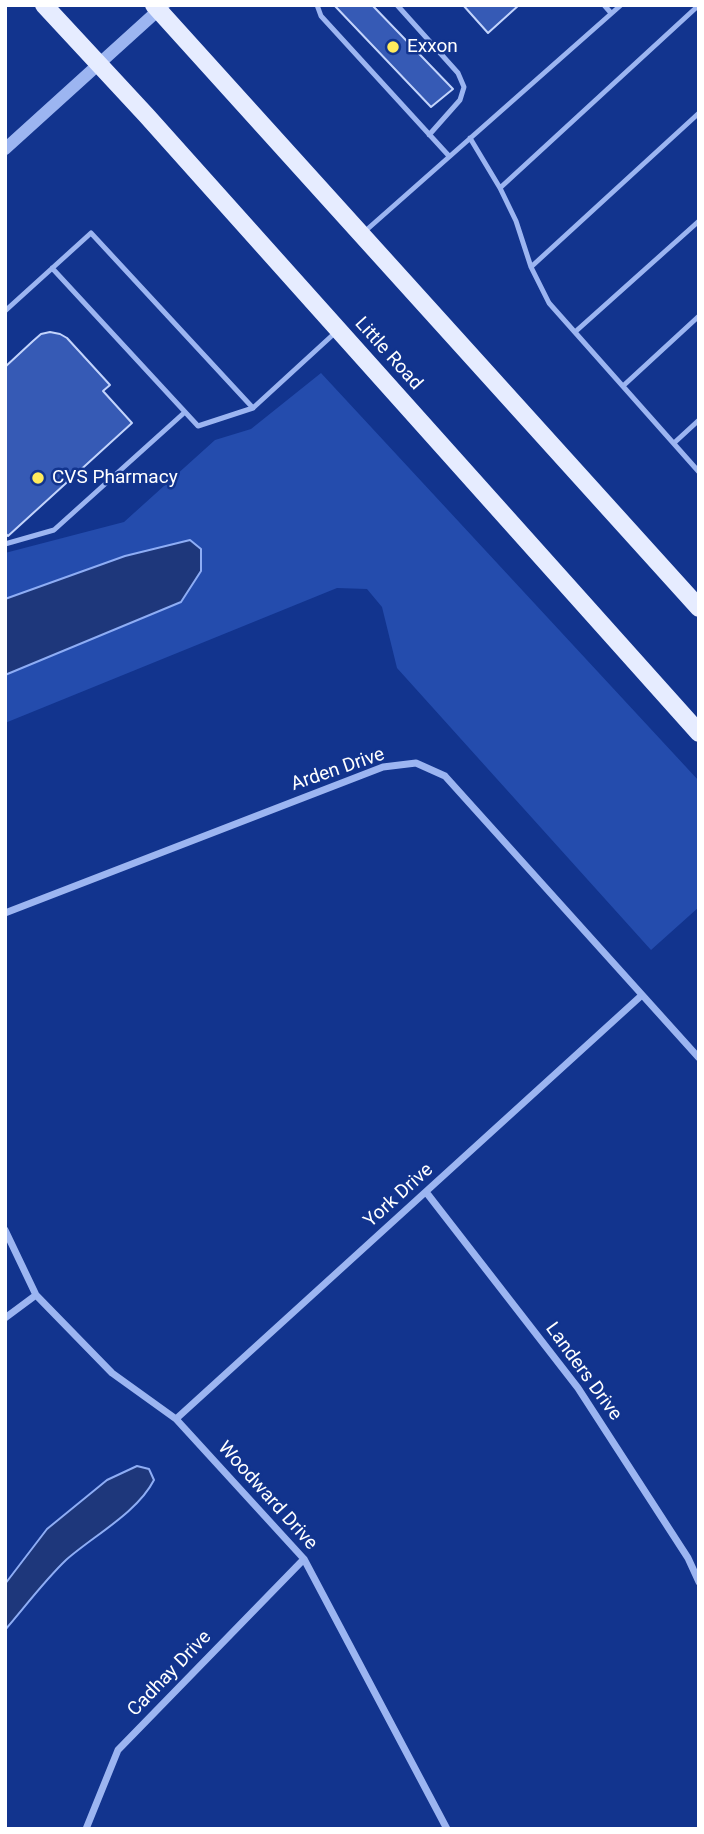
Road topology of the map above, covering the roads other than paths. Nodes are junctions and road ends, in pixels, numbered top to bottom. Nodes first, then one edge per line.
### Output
1 (44, 5) edge
2 (317, 5) edge
3 (397, 5) edge
4 (604, 5) edge
5 (621, 5) edge
6 (699, 5) edge
7 (159, 7) edge
8 (611, 13) junction
9 (99, 65) junction
10 (699, 113) edge
11 (429, 135) junction
12 (470, 138) junction
13 (5, 149) edge
14 (449, 156) junction
15 (500, 188) junction
16 (699, 221) edge
17 (361, 234) junction
18 (531, 267) junction
19 (52, 268) junction
20 (5, 311) edge
21 (699, 316) edge
22 (338, 330) junction
23 (575, 332) junction
24 (623, 386) junction
25 (253, 408) junction
26 (185, 412) junction
27 (699, 420) edge
28 (674, 443) junction
29 (699, 472) edge
30 (5, 544) edge
31 (699, 608) edge
32 (699, 733) edge
33 (5, 913) edge
34 (642, 995) junction
35 (699, 1058) edge
36 (426, 1192) junction
37 (5, 1230) edge
38 (36, 1295) junction
39 (5, 1318) edge
40 (176, 1419) junction
41 (304, 1559) junction
42 (699, 1582) edge
43 (86, 1829) edge
44 (447, 1829) edge

1 - 9 main road, Little Road
2 - 11 lane
3 - 11 lane
4 - 8 lane
5 - 8 lane
6 - 15 lane
7 - 9 street
7 - 17 main road
8 - 12 lane
9 - 13 street
9 - 22 main road, Little Road
10 - 18 lane
11 - 14 lane
12 - 14 lane
12 - 15 lane
14 - 17 lane
15 - 18 lane
16 - 23 lane
17 - 31 main road
18 - 23 lane
19 - 20 lane
19 - 25 lane
19 - 26 lane
21 - 24 lane
22 - 25 lane
22 - 32 main road, Little Road
23 - 24 lane
24 - 28 lane
25 - 26 lane
26 - 30 lane
27 - 28 lane
28 - 29 lane
33 - 34 street, Arden Drive
34 - 35 street, Arden Drive
34 - 36 street, York Drive
36 - 40 street, York Drive
36 - 42 street, Landers Drive
37 - 38 street, Woodward Drive
38 - 39 street
38 - 40 street, Woodward Drive
40 - 41 street, Woodward Drive
41 - 43 street, Cadhay Drive
41 - 44 street, Woodward Drive

